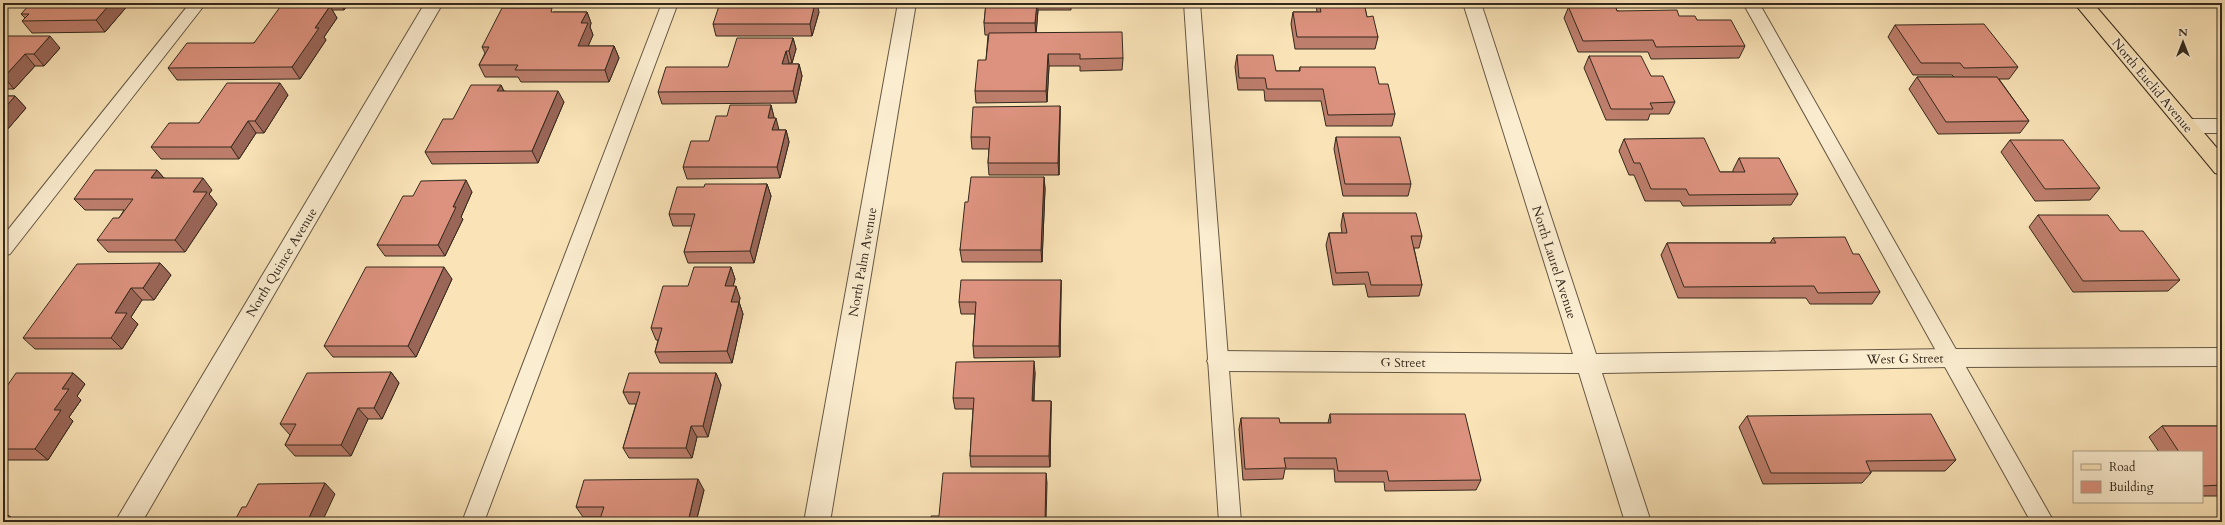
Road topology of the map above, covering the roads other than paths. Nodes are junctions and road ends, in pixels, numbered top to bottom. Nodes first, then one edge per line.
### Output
1 (198, 3) edge
2 (434, 3) edge
3 (670, 3) edge
4 (907, 3) edge
5 (1192, 3) edge
6 (1472, 3) edge
7 (1751, 3) edge
8 (2083, 3) edge
9 (2187, 126) junction
10 (2222, 126) edge
11 (2222, 168) edge
12 (3, 249) edge
13 (2222, 357) edge
14 (1950, 358) junction
15 (1219, 361) junction
16 (1588, 364) junction
17 (128, 522) edge
18 (473, 522) edge
19 (817, 522) edge
20 (1230, 522) edge
21 (1638, 522) edge
22 (2043, 522) edge

1 - 12 lane
2 - 17 street, North Quince Avenue
3 - 18 lane
4 - 19 street, North Palm Avenue
5 - 15 lane
6 - 16 street, North Laurel Avenue
7 - 14 lane
8 - 9 main road, North Euclid Avenue
9 - 10 street
9 - 11 main road, North Euclid Avenue
13 - 14 street, West G Street
14 - 16 street, West G Street
14 - 22 lane
15 - 16 street, G Street
15 - 20 lane
16 - 21 street, North Laurel Avenue

